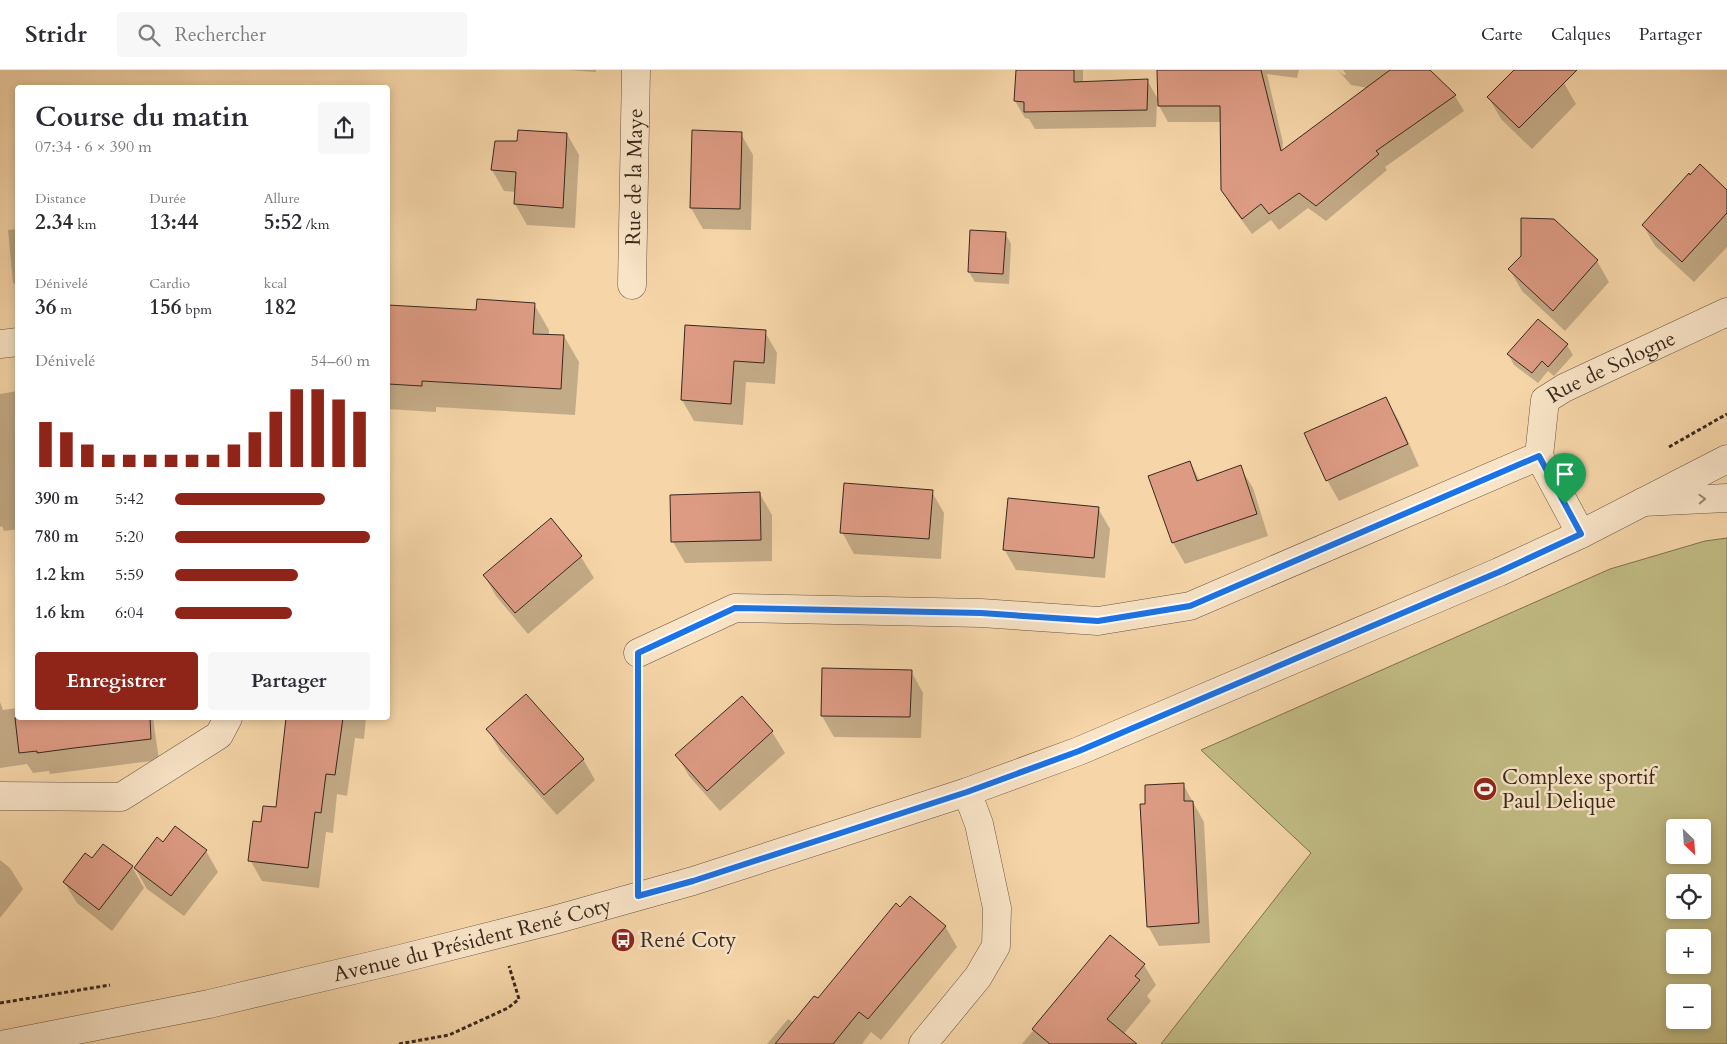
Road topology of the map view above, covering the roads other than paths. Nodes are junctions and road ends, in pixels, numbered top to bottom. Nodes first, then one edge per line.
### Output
1 (636, 70) edge
2 (632, 285) dead end
3 (1727, 312) edge
4 (15, 342) edge
5 (0, 344) edge
6 (1539, 456) junction
7 (1727, 459) edge
8 (1727, 498) edge
9 (1643, 502) junction
10 (1581, 534) junction
11 (638, 653) road end
12 (227, 720) edge
13 (967, 792) junction
14 (0, 796) edge
15 (6, 1044) edge
16 (923, 1044) edge

1 - 2 street, Rue de la Maye
3 - 6 street, Rue de Sologne
4 - 5 street
6 - 10 street
6 - 11 street
7 - 9 street, Avenue du Président René Coty
9 -> 8 street
9 - 10 street, Avenue du Président René Coty
10 - 13 street, Avenue du Président René Coty
12 - 14 street
13 - 15 street, Avenue du Président René Coty
13 - 16 street

